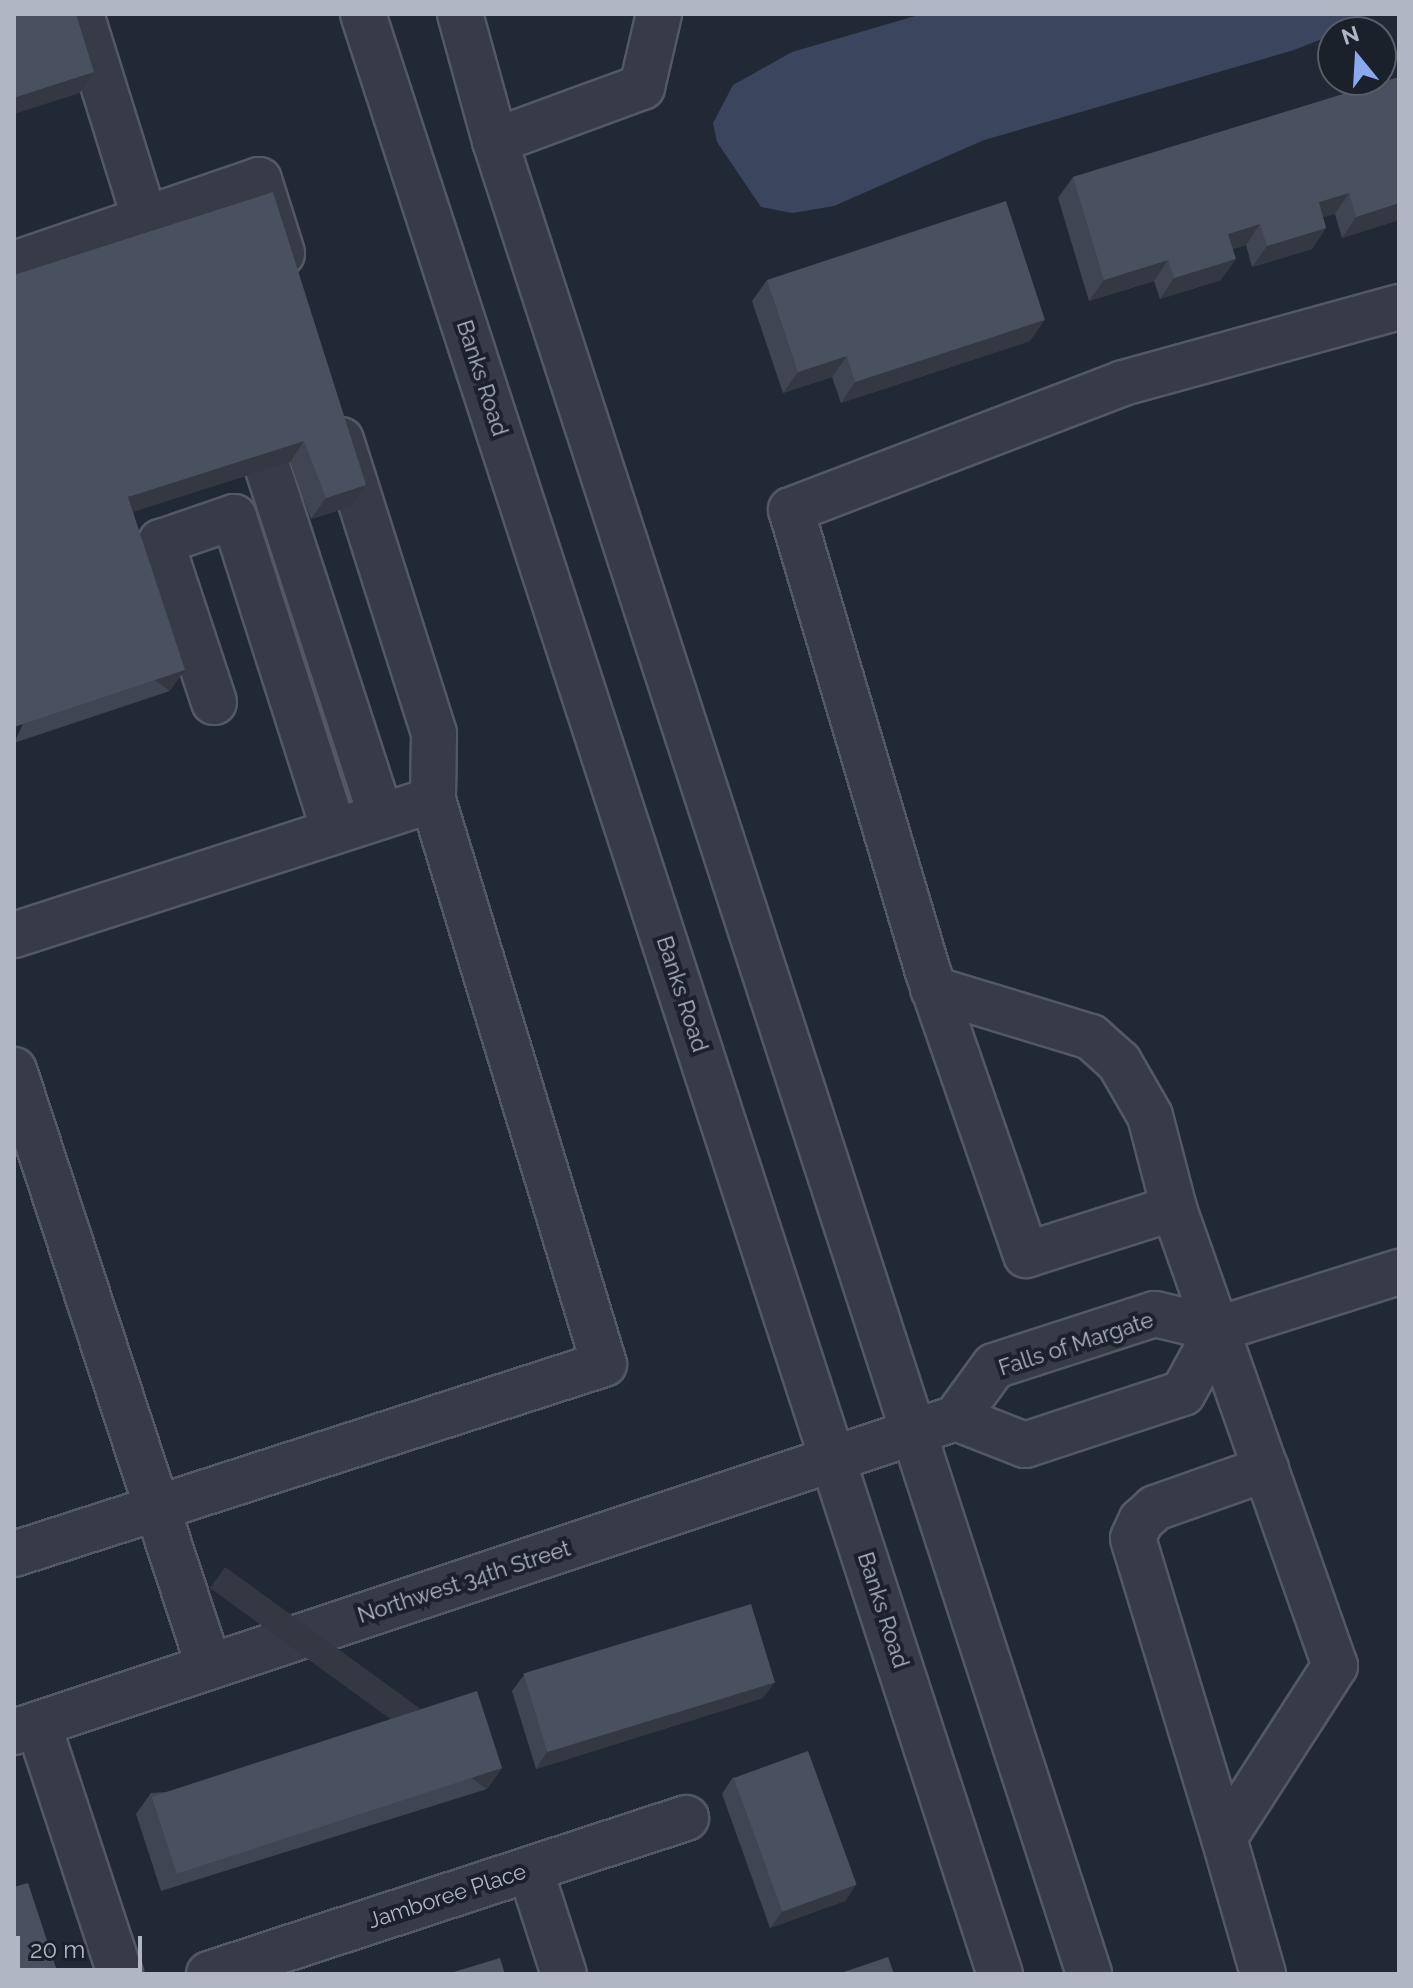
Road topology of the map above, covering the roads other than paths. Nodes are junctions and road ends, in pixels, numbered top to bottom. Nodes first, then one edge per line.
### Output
1 (81, 14) edge
2 (363, 14) edge
3 (460, 14) edge
4 (659, 14) edge
5 (495, 141) junction
6 (145, 219) junction
7 (14, 264) edge
8 (292, 285) edge
9 (1399, 307) edge
10 (330, 405) edge
11 (268, 469) edge
12 (214, 702) dead end
13 (433, 800) junction
14 (381, 816) junction
15 (334, 831) junction
16 (14, 935) edge
17 (933, 989) junction
18 (14, 1070) edge
19 (1174, 1208) junction
20 (1399, 1272) edge
21 (1218, 1329) junction
22 (956, 1418) junction
23 (913, 1431) junction
24 (833, 1458) junction
25 (1266, 1469) junction
26 (154, 1509) junction
27 (14, 1554) edge
28 (209, 1667) junction
29 (26, 1728) edge
30 (686, 1818) dead end
31 (1224, 1838) junction
32 (530, 1869) junction
33 (120, 1974) edge
34 (209, 1974) edge
35 (564, 1974) edge
36 (1000, 1974) edge
37 (1089, 1974) edge
38 (1263, 1974) edge

1 - 6 street
2 - 24 street, Banks Road
3 - 5 street
4 - 5 street
5 - 23 street
6 - 7 street
6 - 8 street
9 - 17 street
10 - 13 street
11 - 14 street
12 - 15 street
13 - 14 street
13 - 26 street
14 - 15 street
15 - 16 street
17 - 19 street
17 - 19 street
18 - 26 street
19 - 21 street
20 - 21 street
21 - 22 street, Falls of Margate
21 - 22 street
21 - 25 street
22 - 23 street
23 - 24 street, Northwest 34th Street
23 - 37 street
24 - 28 street, Northwest 34th Street
24 - 36 street, Banks Road
25 - 31 street
25 - 31 street
26 - 27 street
26 - 28 street
28 - 29 street, Northwest 34th Street
29 - 33 street
30 - 32 street, Jamboree Place
31 - 38 street
32 - 34 street, Jamboree Place
32 - 35 street

